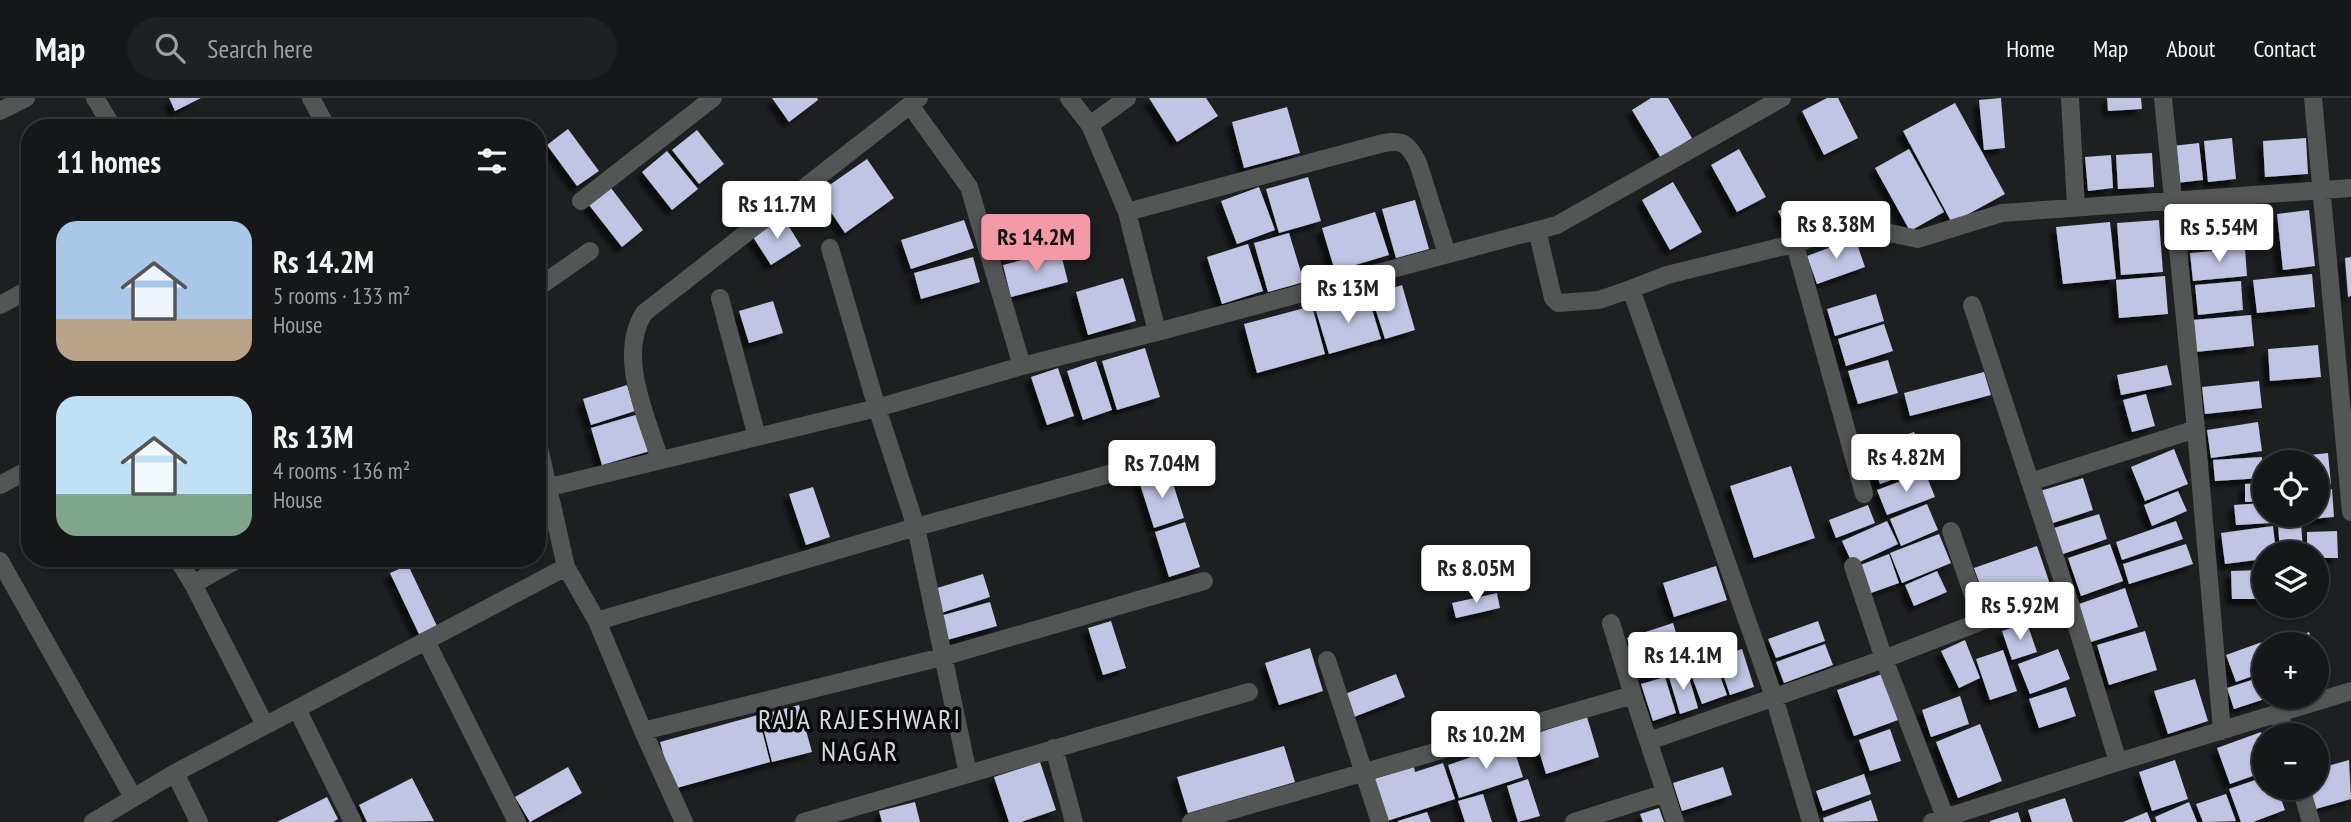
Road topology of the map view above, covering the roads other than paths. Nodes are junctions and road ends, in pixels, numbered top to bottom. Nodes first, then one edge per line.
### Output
1 (26, 98) edge
2 (95, 98) edge
3 (311, 98) edge
4 (713, 98) edge
5 (1069, 98) edge
6 (1127, 98) edge
7 (1782, 98) edge
8 (2070, 98) edge
9 (2163, 98) edge
10 (2314, 98) edge
11 (915, 102) edge
12 (0, 111) edge
13 (108, 119) edge
14 (322, 119) edge
15 (1090, 125) junction
16 (2351, 188) edge
17 (2323, 189) junction
18 (2172, 200) junction
19 (582, 201) dead end
20 (2076, 207) junction
21 (1127, 212) junction
22 (1538, 230) junction
23 (1796, 246) junction
24 (830, 248) dead end
25 (590, 251) dead end
26 (1447, 254) junction
27 (546, 282) edge
28 (1631, 289) junction
29 (21, 294) edge
30 (720, 298) dead end
31 (0, 305) edge
32 (1972, 305) dead end
33 (1157, 332) junction
34 (1022, 366) junction
35 (877, 408) junction
36 (2196, 429) junction
37 (757, 437) junction
38 (1171, 457) dead end
39 (660, 460) junction
40 (546, 472) edge
41 (21, 474) edge
42 (2030, 482) junction
43 (0, 485) edge
44 (550, 487) junction
45 (1864, 494) dead end
46 (2351, 512) edge
47 (916, 527) junction
48 (1951, 531) dead end
49 (0, 561) edge
50 (1853, 566) dead end
51 (183, 567) edge
52 (224, 567) edge
53 (566, 567) junction
54 (1204, 580) dead end
55 (193, 584) junction
56 (2067, 594) junction
57 (597, 621) junction
58 (1982, 621) junction
59 (1611, 623) dead end
60 (426, 641) junction
61 (942, 657) junction
62 (1884, 659) junction
63 (1326, 660) dead end
64 (2351, 691) edge
65 (1249, 692) dead end
66 (1633, 695) junction
67 (1774, 697) junction
68 (297, 709) junction
69 (2279, 713) junction
70 (2282, 723) edge
71 (265, 725) junction
72 (643, 731) junction
73 (2222, 731) junction
74 (1649, 741) junction
75 (1054, 748) junction
76 (2118, 762) junction
77 (1363, 771) junction
78 (174, 773) junction
79 (968, 774) junction
80 (1665, 793) junction
81 (133, 797) junction
82 (2302, 800) edge
83 (2305, 820) edge
84 (1942, 821) edge
85 (93, 822) edge
86 (199, 822) edge
87 (353, 822) edge
88 (517, 822) edge
89 (684, 822) edge
90 (804, 822) edge
91 (1074, 822) edge
92 (1191, 822) edge
93 (1380, 822) edge
94 (1574, 822) edge
95 (1675, 822) edge
96 (1811, 822) edge

1 - 12 street
2 - 13 street
3 - 14 street
4 - 19 street
5 - 15 street
6 - 15 street
7 - 22 street
8 - 20 street
9 - 18 street
10 - 17 street
11 - 34 street
11 - 39 street
15 - 21 street
16 - 17 street
17 - 18 street
17 - 46 street
18 - 20 street
18 - 36 street
20 - 23 street
21 - 26 street
21 - 33 street
22 - 26 street
22 - 28 street
23 - 28 street
23 - 45 street
24 - 35 street
25 - 27 street
26 - 33 street
28 - 67 street
29 - 31 street
30 - 37 street
32 - 42 street
33 - 34 street
34 - 35 street
35 - 37 street
35 - 47 street
36 - 42 street
36 - 73 street
37 - 39 street
38 - 47 street
39 - 44 street
40 - 44 street
41 - 43 street
42 - 56 street
44 - 53 street
47 - 57 street
47 - 61 street
48 - 58 street
49 - 81 street
50 - 62 street
51 - 55 street
52 - 55 street
53 - 57 street
53 - 60 street
54 - 61 street
55 - 71 street
56 - 58 street
56 - 76 street
57 - 72 street
58 - 62 street
59 - 66 street
60 - 68 street
60 - 88 street
61 - 72 street
61 - 79 street
62 - 67 street
62 - 84 street
63 - 77 street
64 - 69 street
65 - 75 street
66 - 74 street
66 - 77 street
67 - 74 street
67 - 96 street
68 - 71 street
68 - 87 street
69 - 70 street
69 - 73 street
71 - 78 street
72 - 89 street
73 - 76 street
74 - 80 street
75 - 79 street
75 - 91 street
76 - 84 street
77 - 92 street
77 - 93 street
78 - 81 street
78 - 86 street
79 - 90 street
80 - 94 street
80 - 95 street
81 - 85 street
82 - 83 street

